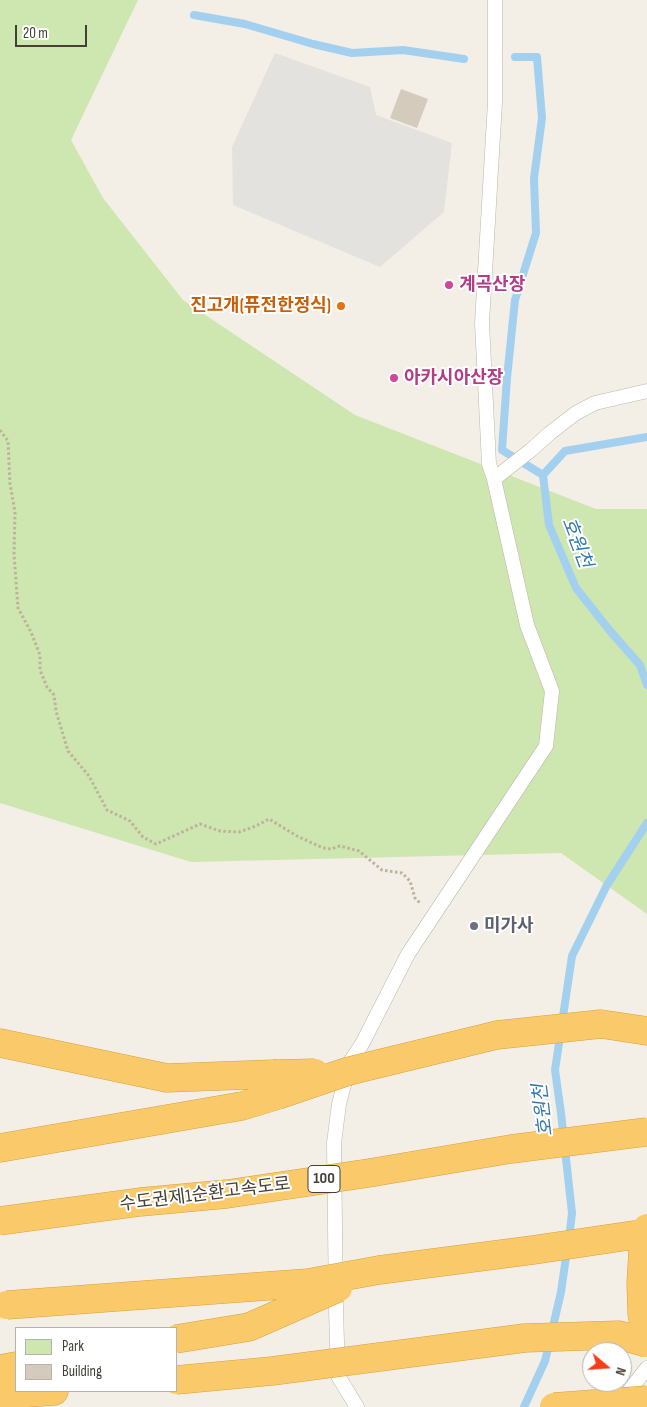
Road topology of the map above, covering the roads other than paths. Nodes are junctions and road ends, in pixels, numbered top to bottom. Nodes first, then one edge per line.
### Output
1 (495, 0) edge
2 (647, 390) edge
3 (494, 479) junction
4 (647, 1031) edge
5 (0, 1042) edge
6 (276, 1085) junction
7 (647, 1132) edge
8 (0, 1148) edge
9 (0, 1221) edge
10 (647, 1228) edge
11 (647, 1233) edge
12 (379, 1270) junction
13 (4, 1305) edge
14 (178, 1340) edge
15 (647, 1342) edge
16 (15, 1366) edge
17 (647, 1368) edge
18 (0, 1369) edge
19 (178, 1380) edge
20 (43, 1392) edge
21 (0, 1396) edge
22 (647, 1400) edge
23 (357, 1407) edge
24 (554, 1407) edge
25 (617, 1407) edge

1 - 3 lane
2 - 3 lane
3 - 23 lane
4 - 6 highway, bridge
5 - 6 highway
6 - 8 highway
7 - 9 highway, 수도권제1순환고속도로 / 100, bridge
10 - 15 highway, bridge
11 - 12 highway, bridge
12 - 13 highway, bridge
12 - 14 highway, bridge
15 - 19 highway, bridge
16 - 18 highway
17 - 25 lane
20 - 21 highway
22 - 24 highway, bridge

